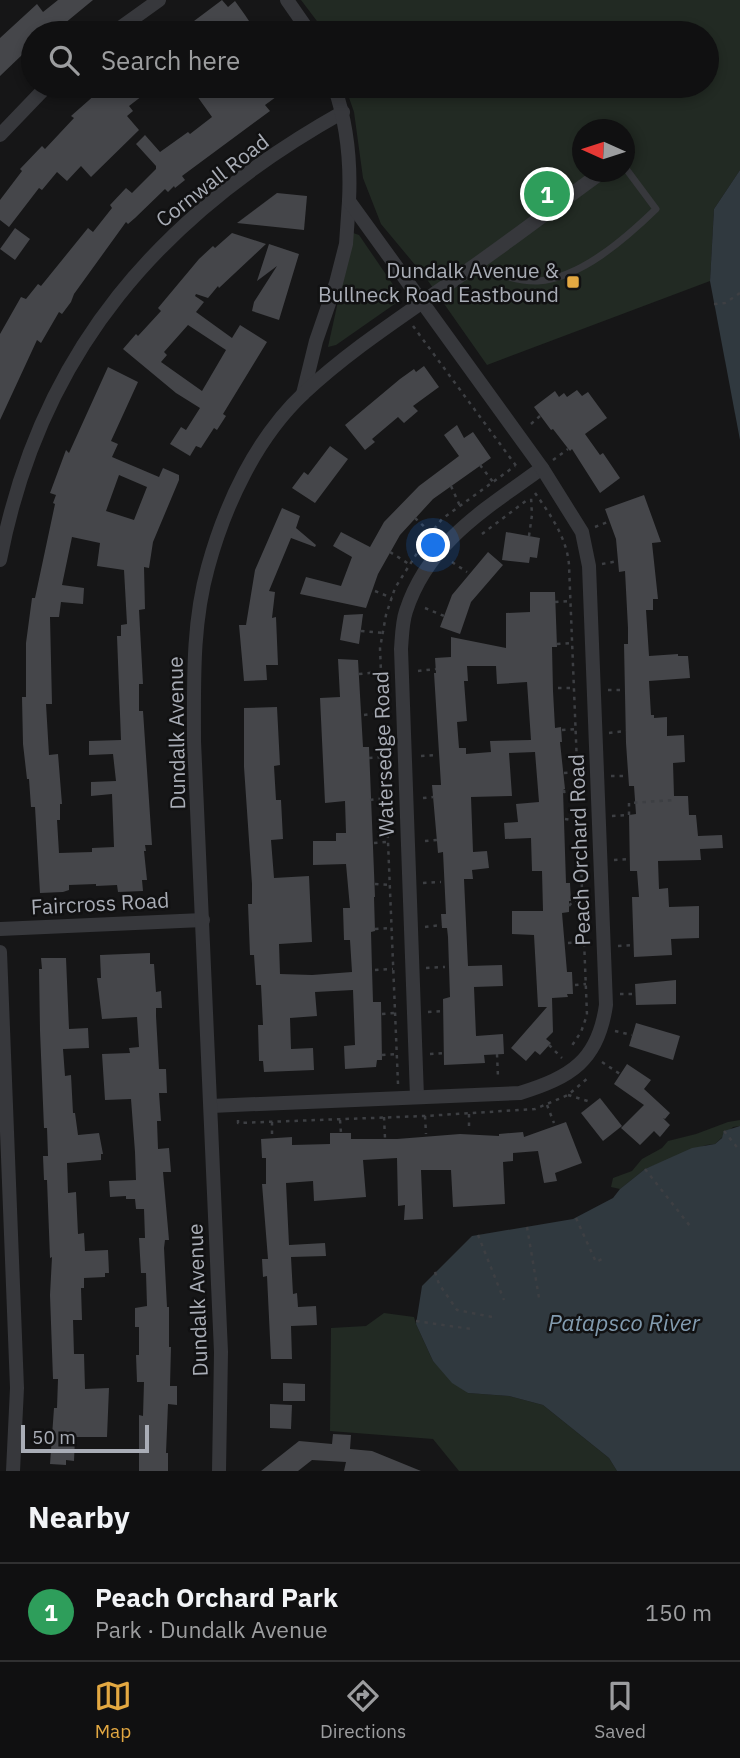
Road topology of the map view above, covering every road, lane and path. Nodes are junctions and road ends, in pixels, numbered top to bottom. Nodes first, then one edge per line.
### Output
1 (159, 0) edge
2 (287, 0) edge
3 (130, 21) edge
4 (302, 21) edge
5 (35, 98) edge
6 (338, 98) edge
7 (343, 113) junction
8 (0, 135) edge
9 (635, 180) edge
10 (588, 182) edge
11 (349, 201) junction
12 (475, 266) junction
13 (740, 293) edge
14 (421, 303) junction
15 (714, 304) dead end
16 (404, 315) junction
17 (303, 394) junction
18 (480, 466) dead end
19 (542, 468) junction
20 (526, 480) junction
21 (493, 482) dead end
22 (451, 486) dead end
23 (535, 493) junction
24 (531, 497) junction
25 (460, 506) dead end
26 (415, 518) dead end
27 (431, 533) dead end
28 (529, 536) dead end
29 (477, 538) dead end
30 (390, 552) dead end
31 (458, 555) dead end
32 (0, 560) edge
33 (409, 564) dead end
34 (467, 572) dead end
35 (375, 592) dead end
36 (392, 598) dead end
37 (570, 601) junction
38 (555, 603) dead end
39 (425, 606) dead end
40 (444, 615) dead end
41 (361, 631) dead end
42 (383, 633) dead end
43 (572, 643) junction
44 (557, 644) dead end
45 (436, 669) dead end
46 (415, 671) dead end
47 (381, 672) dead end
48 (359, 674) dead end
49 (558, 688) dead end
50 (575, 688) junction
51 (382, 713) dead end
52 (364, 715) dead end
53 (576, 729) junction
54 (562, 730) dead end
55 (436, 755) dead end
56 (383, 757) dead end
57 (418, 757) dead end
58 (369, 758) dead end
59 (578, 772) junction
60 (564, 773) dead end
61 (564, 790) dead end
62 (579, 790) junction
63 (385, 797) dead end
64 (433, 797) dead end
65 (420, 798) dead end
66 (370, 800) dead end
67 (675, 800) dead end
68 (580, 815) junction
69 (599, 818) junction
70 (565, 819) dead end
71 (437, 840) dead end
72 (421, 841) dead end
73 (387, 842) dead end
74 (374, 843) dead end
75 (441, 882) dead end
76 (423, 883) dead end
77 (375, 884) dead end
78 (389, 885) dead end
79 (583, 899) junction
80 (569, 906) dead end
81 (202, 919) junction
82 (425, 919) dead end
83 (442, 925) dead end
84 (391, 928) dead end
85 (0, 929) edge
86 (375, 929) dead end
87 (584, 942) junction
88 (568, 943) dead end
89 (0, 952) edge
90 (445, 967) dead end
91 (375, 970) dead end
92 (393, 970) dead end
93 (427, 977) dead end
94 (586, 984) junction
95 (575, 985) dead end
96 (443, 1010) dead end
97 (395, 1013) dead end
98 (382, 1014) dead end
99 (429, 1022) dead end
100 (429, 1043) dead end
101 (549, 1045) dead end
102 (571, 1048) dead end
103 (444, 1053) dead end
104 (397, 1054) dead end
105 (497, 1054) dead end
106 (382, 1055) dead end
107 (559, 1060) dead end
108 (602, 1062) dead end
109 (620, 1074) dead end
110 (498, 1077) dead end
111 (568, 1095) dead end
112 (417, 1097) junction
113 (591, 1102) dead end
114 (547, 1105) dead end
115 (211, 1106) junction
116 (468, 1114) dead end
117 (425, 1116) dead end
118 (384, 1117) dead end
119 (340, 1119) dead end
120 (272, 1122) dead end
121 (554, 1123) dead end
122 (469, 1130) dead end
123 (724, 1131) dead end
124 (341, 1133) dead end
125 (426, 1134) dead end
126 (272, 1138) dead end
127 (384, 1138) dead end
128 (740, 1151) edge
129 (645, 1169) dead end
130 (576, 1218) dead end
131 (690, 1226) dead end
132 (527, 1227) dead end
133 (478, 1235) dead end
134 (606, 1257) dead end
135 (435, 1272) dead end
136 (538, 1298) dead end
137 (504, 1300) dead end
138 (492, 1317) dead end
139 (416, 1321) dead end
140 (471, 1329) dead end
141 (13, 1471) edge
142 (219, 1471) edge

1 - 3 street
2 - 4 street
5 - 8 street
6 - 7 street
7 - 11 street
7 - 32 street, Cornwall Road
9 - 12 lane
10 - 12 street, Dundalk Avenue
11 - 14 street, Peach Orchard Road
11 - 17 street
12 - 14 street, Dundalk Avenue
13 - 15 path
14 - 16 street, Dundalk Avenue
14 - 19 street, Peach Orchard Road
16 - 17 street, Dundalk Avenue
16 - 20 path
17 - 81 street, Dundalk Avenue
18 - 21 path
19 - 20 street, Watersedge Road
19 - 69 street, Peach Orchard Road
20 - 23 path
20 - 112 street, Watersedge Road
22 - 25 path
23 - 24 path
23 - 37 path
24 - 28 path
24 - 29 path
26 - 27 path
30 - 33 path
31 - 34 path
35 - 36 path
37 - 38 path
37 - 43 path
39 - 40 path
41 - 42 path
43 - 44 path
43 - 50 path
45 - 46 path
47 - 48 path
49 - 50 path
50 - 53 path
51 - 52 path
53 - 54 path
53 - 59 path
55 - 57 path
56 - 58 path
59 - 60 path
59 - 62 path
61 - 62 path
62 - 68 path
63 - 66 path
64 - 65 path
67 - 69 path
68 - 70 path
68 - 79 path
69 - 112 street, Peach Orchard Road
71 - 72 path
73 - 74 path
75 - 76 path
77 - 78 path
79 - 80 path
79 - 87 path
81 - 85 street, Faircross Road
81 - 115 street, Dundalk Avenue
82 - 83 path
84 - 86 path
87 - 88 path
87 - 94 path
89 - 141 street
90 - 93 path
91 - 92 path
94 - 95 path
94 - 102 path
96 - 99 path
97 - 98 path
100 - 103 path
101 - 107 path
104 - 106 path
105 - 110 path
108 - 109 path
111 - 113 path
112 - 115 street, Peach Orchard Road
114 - 121 path
115 - 142 street, Dundalk Avenue
116 - 122 path
117 - 125 path
118 - 127 path
119 - 124 path
120 - 126 path
123 - 128 path
129 - 131 path
130 - 134 path
132 - 136 path
133 - 137 path
135 - 138 path
139 - 140 path

